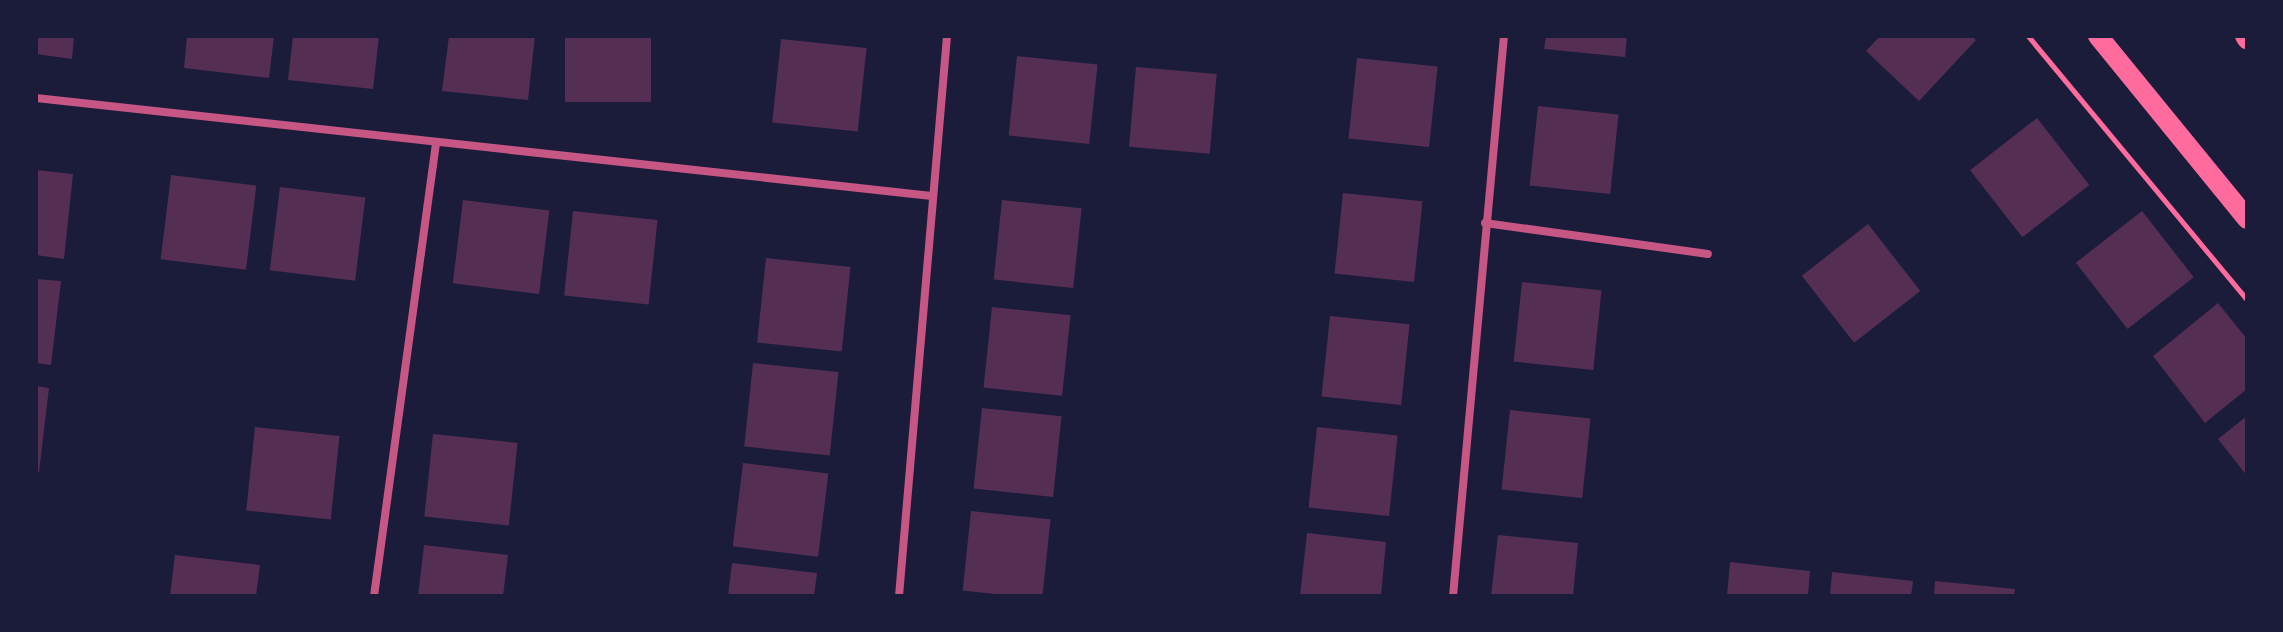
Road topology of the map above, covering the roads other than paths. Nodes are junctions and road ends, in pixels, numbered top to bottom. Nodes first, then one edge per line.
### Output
1 (947, 36) edge
2 (1504, 36) edge
3 (2098, 36) edge
4 (36, 98) edge
5 (436, 143) junction
6 (932, 196) junction
7 (2247, 219) edge
8 (1485, 223) junction
9 (1708, 254) dead end
10 (374, 596) edge
11 (899, 596) edge
12 (1453, 596) edge

1 - 6 street
2 - 8 street
3 - 7 main road
4 - 5 street
5 - 6 street
5 - 10 street
6 - 11 street
8 - 9 street
8 - 12 street

